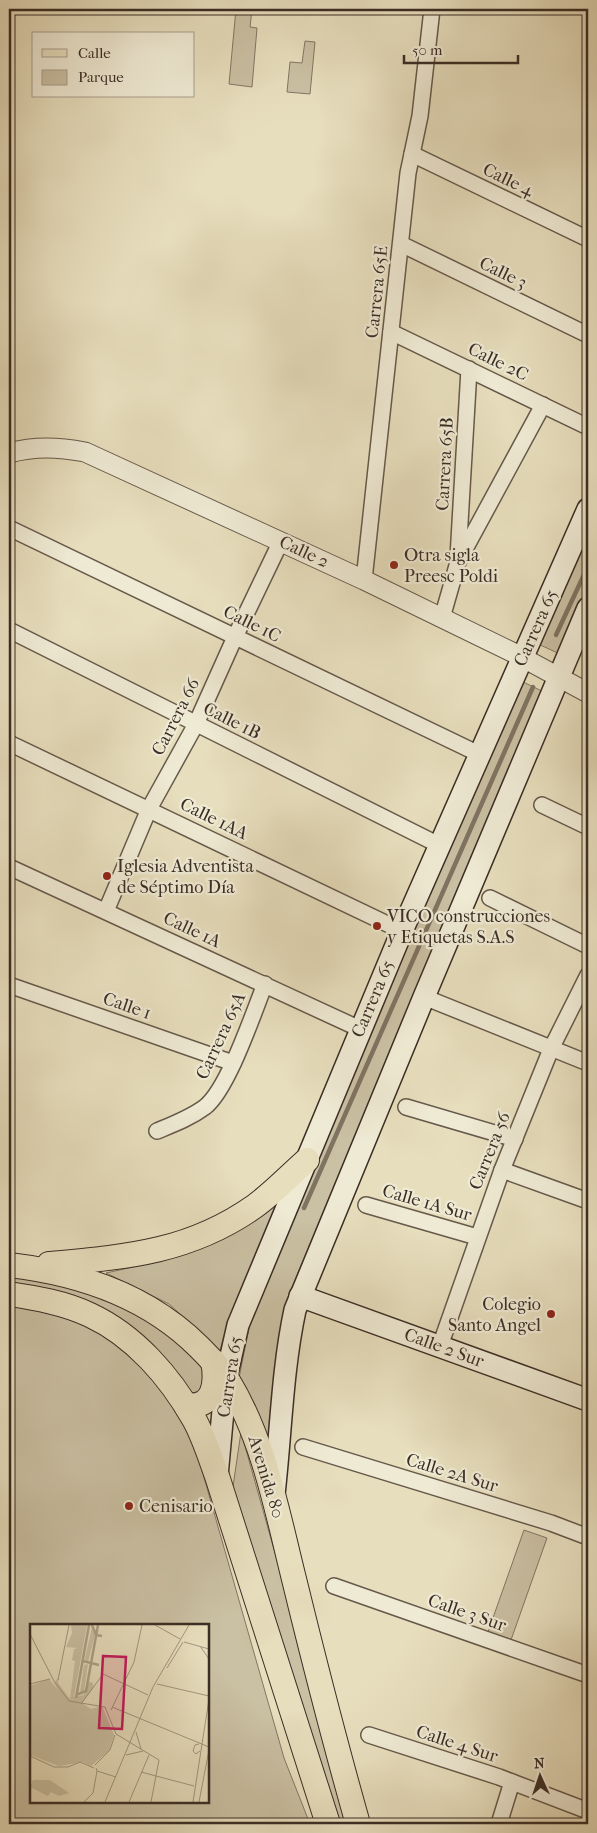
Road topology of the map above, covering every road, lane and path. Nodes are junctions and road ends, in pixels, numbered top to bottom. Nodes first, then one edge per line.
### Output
1 (432, 9) edge
2 (412, 154) junction
3 (588, 240) edge
4 (401, 244) junction
5 (391, 332) junction
6 (588, 335) edge
7 (469, 369) junction
8 (542, 405) junction
9 (588, 427) edge
10 (9, 453) edge
11 (588, 509) edge
12 (9, 528) edge
13 (281, 541) junction
14 (458, 562) junction
15 (364, 580) junction
16 (588, 608) edge
17 (442, 618) junction
18 (9, 630) edge
19 (235, 637) junction
20 (523, 658) junction
21 (558, 677) junction
22 (588, 693) edge
23 (196, 724) junction
24 (9, 743) edge
25 (479, 754) junction
26 (542, 805) dead end
27 (149, 809) junction
28 (588, 827) edge
29 (439, 845) junction
30 (9, 867) edge
31 (490, 898) dead end
32 (106, 911) junction
33 (402, 931) junction
34 (588, 946) edge
35 (588, 975) edge
36 (265, 984) junction
37 (9, 985) edge
38 (424, 997) junction
39 (360, 1029) junction
40 (551, 1049) junction
41 (588, 1063) edge
42 (233, 1064) junction
43 (406, 1107) dead end
44 (157, 1131) dead end
45 (514, 1139) junction
46 (307, 1160) junction
47 (502, 1170) junction
48 (588, 1201) edge
49 (366, 1205) dead end
50 (477, 1237) junction
51 (18, 1266) edge
52 (9, 1294) edge
53 (300, 1296) junction
54 (440, 1346) junction
55 (220, 1369) junction
56 (588, 1400) edge
57 (186, 1405) junction
58 (303, 1447) dead end
59 (217, 1476) junction
60 (274, 1494) junction
61 (588, 1537) edge
62 (334, 1586) dead end
63 (588, 1675) edge
64 (369, 1734) dead end
65 (512, 1782) junction
66 (588, 1811) edge
67 (328, 1824) edge
68 (358, 1824) edge
69 (499, 1824) edge

1 - 2 street, Carrera 65E
2 - 3 street, Calle 4
2 - 4 street, Carrera 65E
4 - 5 street, Carrera 65E
4 - 6 street, Calle 3
5 - 7 street, Calle 2C
5 - 15 street, Carrera 65E
7 - 8 street, Calle 2C
7 - 14 street, Carrera 65B
8 - 9 street, Calle 2C
8 - 14 street, Carrera 65B
10 - 13 street, Calle 2
11 - 20 main road, Carrera 65
12 - 19 street, Calle 1C
13 - 15 street, Calle 2
13 - 19 street, Carrera 66
14 - 17 street, Carrera 65B
15 - 17 street, Calle 2
16 - 21 main road
17 - 20 street, Calle 2
18 - 23 street, Calle 1B
19 - 23 street, Carrera 66
19 - 25 street, Calle 1C
20 - 21 street, Calle 2
20 - 25 main road, Carrera 65
21 - 22 street, Calle 2
21 - 38 main road
23 - 27 street, Carrera 66
23 - 29 street, Calle 1B
24 - 27 street, Calle 1AA
25 - 29 main road, Carrera 65
26 - 28 street
27 - 32 street, Carrera 66
27 - 33 street, Calle 1AA
29 - 33 main road, Carrera 65
30 - 32 street, Calle 1A
31 - 34 street
32 - 36 street, Calle 1A
33 - 39 main road, Carrera 65
35 - 40 street, Carrera 56
36 - 39 street, Calle 1A
36 - 42 street, Carrera 65A
37 - 42 street, Calle 1
38 - 40 street
38 - 53 main road
39 - 46 main road, Carrera 65
40 - 41 street
40 - 45 street, Carrera 56
42 - 44 street, Carrera 65A
43 - 45 street
45 - 47 street, Carrera 56
46 - 51 main road
46 - 55 main road, Carrera 65
47 - 48 street
47 - 50 street, Carrera 56
49 - 50 street, Calle 1A Sur
50 - 54 street, Carrera 56
51 - 55 main road, Avenida 80
52 - 57 main road
53 - 54 main road, Calle 2 Sur
53 - 60 main road
54 - 56 main road, Calle 2 Sur
55 - 57 main road
55 - 59 main road, Carrera 65
55 - 60 main road, Avenida 80
57 - 59 main road
58 - 61 street, Calle 2A Sur
59 - 67 main road
60 - 68 main road, Avenida 80
62 - 63 street, Calle 3 Sur
64 - 65 street, Calle 4 Sur
65 - 66 street, Calle 4 Sur
65 - 69 street

